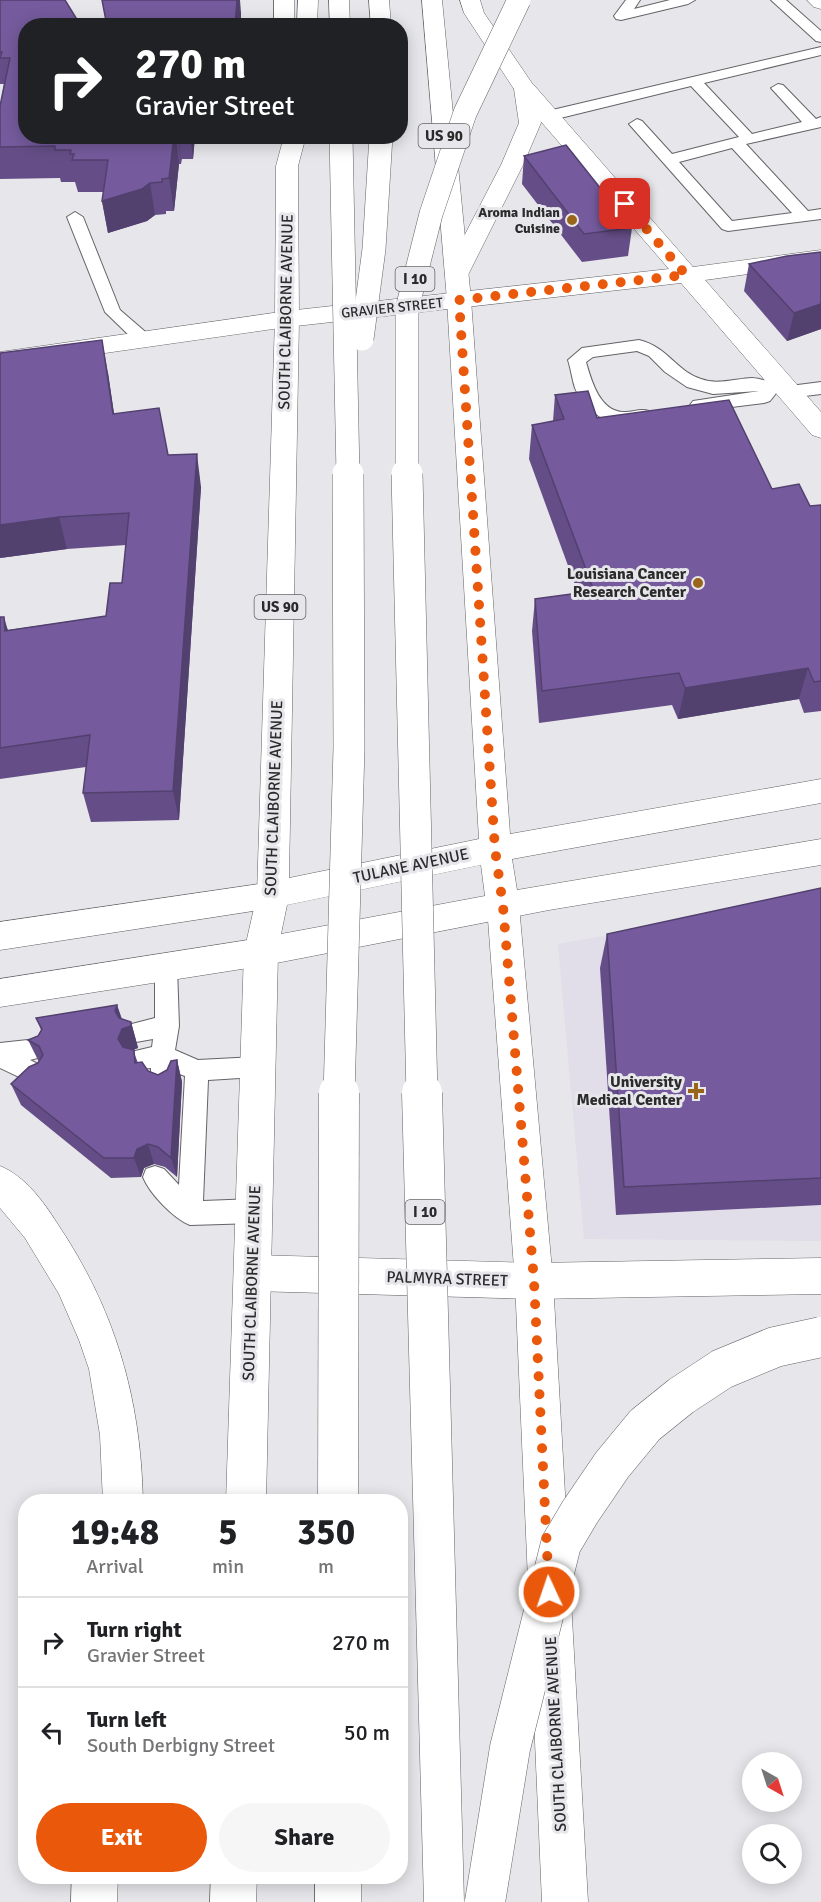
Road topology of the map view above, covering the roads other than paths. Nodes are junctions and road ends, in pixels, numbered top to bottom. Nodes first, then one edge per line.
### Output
1 (284, 0) edge
2 (308, 0) edge
3 (339, 0) edge
4 (380, 0) edge
5 (432, 0) edge
6 (470, 0) edge
7 (519, 0) edge
8 (536, 0) edge
9 (633, 0) edge
10 (688, 0) edge
11 (778, 0) edge
12 (818, 0) edge
13 (821, 3) edge
14 (284, 18) edge
15 (307, 18) edge
16 (340, 18) edge
17 (381, 18) edge
18 (821, 39) edge
19 (496, 49) junction
20 (821, 51) edge
21 (695, 82) junction
22 (525, 88) junction
23 (778, 88) dead end
24 (548, 116) junction
25 (637, 124) dead end
26 (813, 126) edge
27 (742, 141) junction
28 (286, 144) edge
29 (293, 144) edge
30 (341, 144) edge
31 (381, 144) edge
32 (669, 160) junction
33 (287, 166) junction
34 (821, 214) edge
35 (804, 216) junction
36 (75, 217) dead end
37 (821, 257) edge
38 (686, 275) junction
39 (458, 286) junction
40 (286, 319) junction
41 (143, 339) junction
42 (0, 360) edge
43 (780, 388) junction
44 (821, 388) edge
45 (821, 429) edge
46 (348, 448) junction
47 (821, 791) edge
48 (495, 849) junction
49 (821, 852) edge
50 (273, 895) junction
51 (503, 906) junction
52 (0, 936) edge
53 (261, 952) junction
54 (166, 967) junction
55 (0, 993) edge
56 (167, 1026) junction
57 (136, 1032) dead end
58 (37, 1049) edge
59 (0, 1055) edge
60 (150, 1057) junction
61 (258, 1067) junction
62 (197, 1070) junction
63 (39, 1075) edge
64 (163, 1083) edge
65 (155, 1177) dead end
66 (5, 1187) edge
67 (255, 1211) junction
68 (190, 1213) junction
69 (253, 1274) junction
70 (821, 1276) edge
71 (534, 1281) junction
72 (821, 1337) edge
73 (122, 1494) edge
74 (246, 1494) edge
75 (338, 1494) edge
76 (95, 1884) edge
77 (234, 1884) edge
78 (338, 1884) edge
79 (94, 1902) edge
80 (233, 1902) edge
81 (338, 1902) edge
82 (444, 1902) edge
83 (485, 1902) edge
84 (564, 1902) edge

1 - 14 main road
2 - 15 main road
3 - 16 main road
4 - 17 main road
5 - 39 main road, SOUTH CLAIBORNE AVENUE / US 90
6 - 22 main road
7 - 19 main road, bridge
8 - 19 main road, I 10, bridge
9 - 10 lane
11 - 18 lane
12 - 13 main road
19 - 82 main road, I 10, bridge
20 - 21 lane
21 - 24 lane
21 - 27 lane
22 - 24 main road
22 - 39 main road
23 - 26 lane
24 - 38 main road
25 - 32 lane
26 - 27 lane
27 - 32 lane
27 - 35 lane
28 - 33 main road, SOUTH CLAIBORNE AVENUE
29 - 33 main road, SOUTH CLAIBORNE AVENUE / US 90
30 - 46 main road, bridge
31 - 46 main road, bridge
32 - 35 lane
33 - 40 main road, SOUTH CLAIBORNE AVENUE / US 90
34 - 35 lane
36 - 41 lane
37 - 38 main road, GRAVIER STREET
38 - 39 main road, GRAVIER STREET
38 - 43 main road
39 - 40 main road, GRAVIER STREET
39 - 48 main road, SOUTH CLAIBORNE AVENUE / US 90
40 - 41 main road, GRAVIER STREET
40 - 50 main road, SOUTH CLAIBORNE AVENUE / US 90
41 - 42 main road, GRAVIER STREET
43 - 43 lane
43 - 44 lane
43 - 45 main road
46 - 75 main road, bridge
47 - 48 main road, TULANE AVENUE
48 - 50 main road, TULANE AVENUE
48 - 51 main road, SOUTH CLAIBORNE AVENUE
49 - 51 main road
50 - 52 main road, TULANE AVENUE
50 - 53 main road, SOUTH CLAIBORNE AVENUE / US 90
51 - 53 main road
51 - 71 main road, SOUTH CLAIBORNE AVENUE
53 - 54 main road
53 - 61 main road, SOUTH CLAIBORNE AVENUE
54 - 55 main road
54 - 56 lane
56 - 57 lane
56 - 60 lane
58 - 59 lane
59 - 63 lane
60 - 62 lane
60 - 64 lane
61 - 62 lane
61 - 67 main road, SOUTH CLAIBORNE AVENUE
62 - 68 lane
65 - 68 lane
66 - 73 main road
67 - 68 lane
67 - 69 main road, SOUTH CLAIBORNE AVENUE
69 - 71 main road, PALMYRA STREET
69 - 74 main road, SOUTH CLAIBORNE AVENUE
70 - 71 main road, PALMYRA STREET
71 - 84 main road, SOUTH CLAIBORNE AVENUE
72 - 83 main road, bridge
76 - 79 main road
77 - 80 main road
78 - 81 main road

